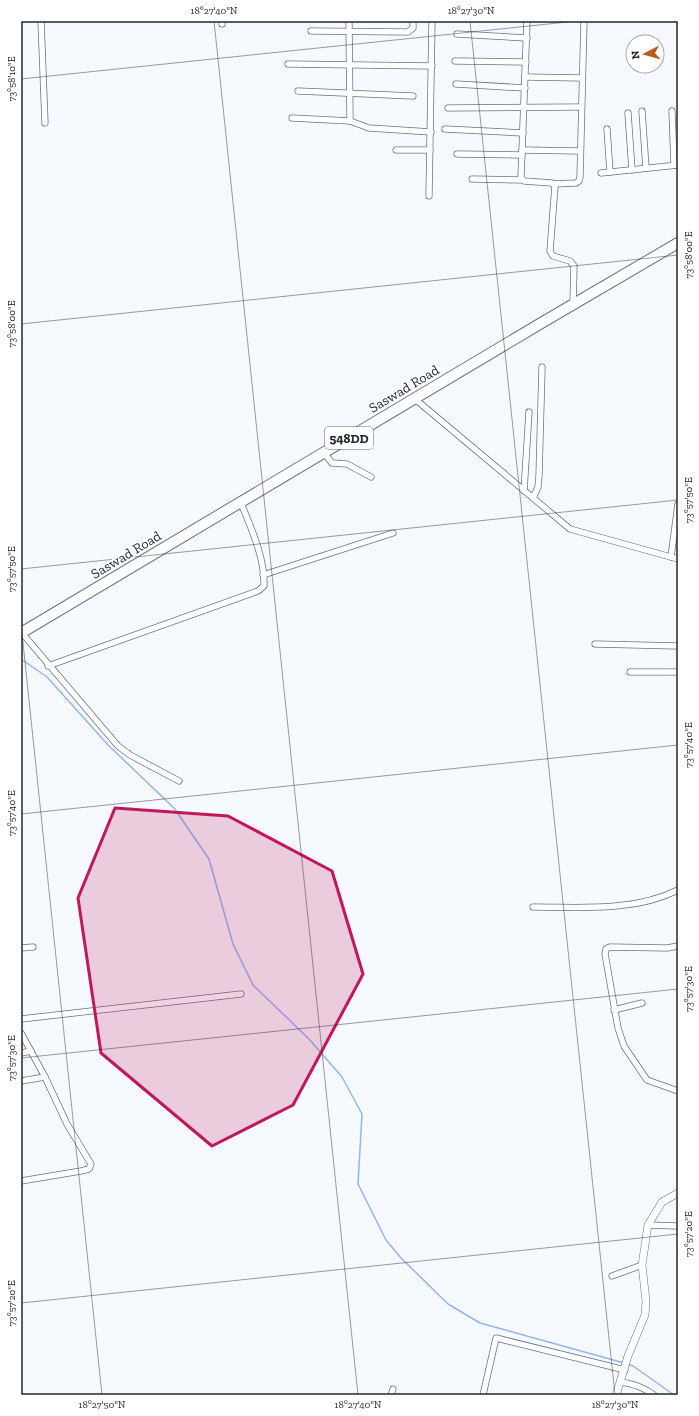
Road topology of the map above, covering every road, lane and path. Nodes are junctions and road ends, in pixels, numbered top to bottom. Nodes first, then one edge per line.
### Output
1 (42, 21) edge
2 (349, 21) edge
3 (413, 21) edge
4 (432, 21) edge
5 (527, 21) edge
6 (584, 21) edge
7 (311, 31) dead end
8 (349, 32) junction
9 (457, 34) dead end
10 (527, 38) junction
11 (455, 61) dead end
12 (526, 62) junction
13 (288, 64) dead end
14 (350, 65) junction
15 (432, 66) junction
16 (525, 77) junction
17 (582, 78) junction
18 (456, 84) dead end
19 (525, 88) junction
20 (298, 91) dead end
21 (350, 93) junction
22 (413, 96) dead end
23 (524, 106) junction
24 (581, 107) junction
25 (448, 108) dead end
26 (642, 111) dead end
27 (672, 111) dead end
28 (628, 112) dead end
29 (292, 118) dead end
30 (350, 121) junction
31 (45, 123) dead end
32 (445, 129) dead end
33 (607, 129) dead end
34 (431, 132) junction
35 (523, 133) junction
36 (396, 150) dead end
37 (430, 150) junction
38 (579, 151) junction
39 (522, 153) junction
40 (457, 154) dead end
41 (676, 165) edge
42 (646, 168) junction
43 (632, 170) junction
44 (610, 172) junction
45 (601, 173) dead end
46 (472, 179) dead end
47 (522, 180) junction
48 (554, 184) junction
49 (429, 196) dead end
50 (678, 243) edge
51 (573, 305) junction
52 (542, 366) dead end
53 (415, 399) junction
54 (529, 412) dead end
55 (324, 453) junction
56 (371, 477) dead end
57 (524, 491) junction
58 (533, 498) junction
59 (241, 503) junction
60 (678, 504) edge
61 (392, 533) dead end
62 (671, 557) junction
63 (678, 559) edge
64 (263, 574) junction
65 (21, 633) edge
66 (595, 644) dead end
67 (678, 646) edge
68 (48, 666) junction
69 (630, 672) dead end
70 (678, 672) edge
71 (179, 781) dead end
72 (678, 890) edge
73 (533, 907) dead end
74 (33, 946) dead end
75 (678, 946) edge
76 (21, 948) edge
77 (241, 994) dead end
78 (642, 1003) dead end
79 (614, 1010) junction
80 (21, 1019) edge
81 (21, 1034) edge
82 (31, 1051) junction
83 (21, 1053) edge
84 (45, 1077) junction
85 (21, 1082) edge
86 (678, 1091) edge
87 (21, 1181) edge
88 (678, 1193) edge
89 (648, 1225) junction
90 (678, 1226) edge
91 (642, 1265) junction
92 (612, 1276) dead end
93 (625, 1369) junction
94 (620, 1382) junction
95 (393, 1389) dead end
96 (391, 1395) edge
97 (483, 1395) edge
98 (616, 1395) edge
99 (654, 1395) edge

1 - 31 street
2 - 8 street
3 - 8 street
4 - 15 street
5 - 10 street
6 - 17 street
7 - 8 street
8 - 14 street
9 - 10 street
10 - 12 street
11 - 12 street
12 - 16 street
13 - 14 street
14 - 15 street
14 - 21 street
15 - 34 street
16 - 17 street
16 - 19 street
17 - 24 street
18 - 19 street
19 - 23 street
20 - 21 street
21 - 22 street
21 - 30 street
23 - 24 street
23 - 25 street
23 - 35 street
24 - 38 street
26 - 42 street
27 - 41 street
28 - 43 street
29 - 30 street
30 - 34 street
32 - 35 street
33 - 44 street
34 - 37 street
35 - 39 street
36 - 37 street
37 - 49 street
38 - 39 street
38 - 48 street
39 - 40 street
39 - 47 street
41 - 42 street
42 - 43 street
43 - 44 street
44 - 45 street
46 - 47 street
47 - 48 street
48 - 51 street
50 - 51 highway, Saswad Road / 548DD
51 - 53 highway, Saswad Road / 548DD
52 - 58 street
53 - 55 highway, Saswad Road / 548DD
53 - 57 street
54 - 57 street
55 - 56 street
55 - 59 highway, Saswad Road / 548DD
57 - 58 street
58 - 62 street
59 - 64 street
59 - 65 highway, Saswad Road / 548DD
60 - 62 street
61 - 64 street
62 - 63 street
64 - 68 street
65 - 68 street
66 - 67 street
68 - 71 street
69 - 70 street
72 - 73 street
74 - 76 street
75 - 79 street
77 - 80 street
78 - 79 street
79 - 86 street
81 - 82 street
82 - 83 street
82 - 84 street
84 - 85 street
84 - 87 street
88 - 89 street
89 - 90 street
89 - 91 street
91 - 92 street
91 - 93 street
93 - 94 street
93 - 97 street
94 - 98 street
94 - 99 street
95 - 96 street

